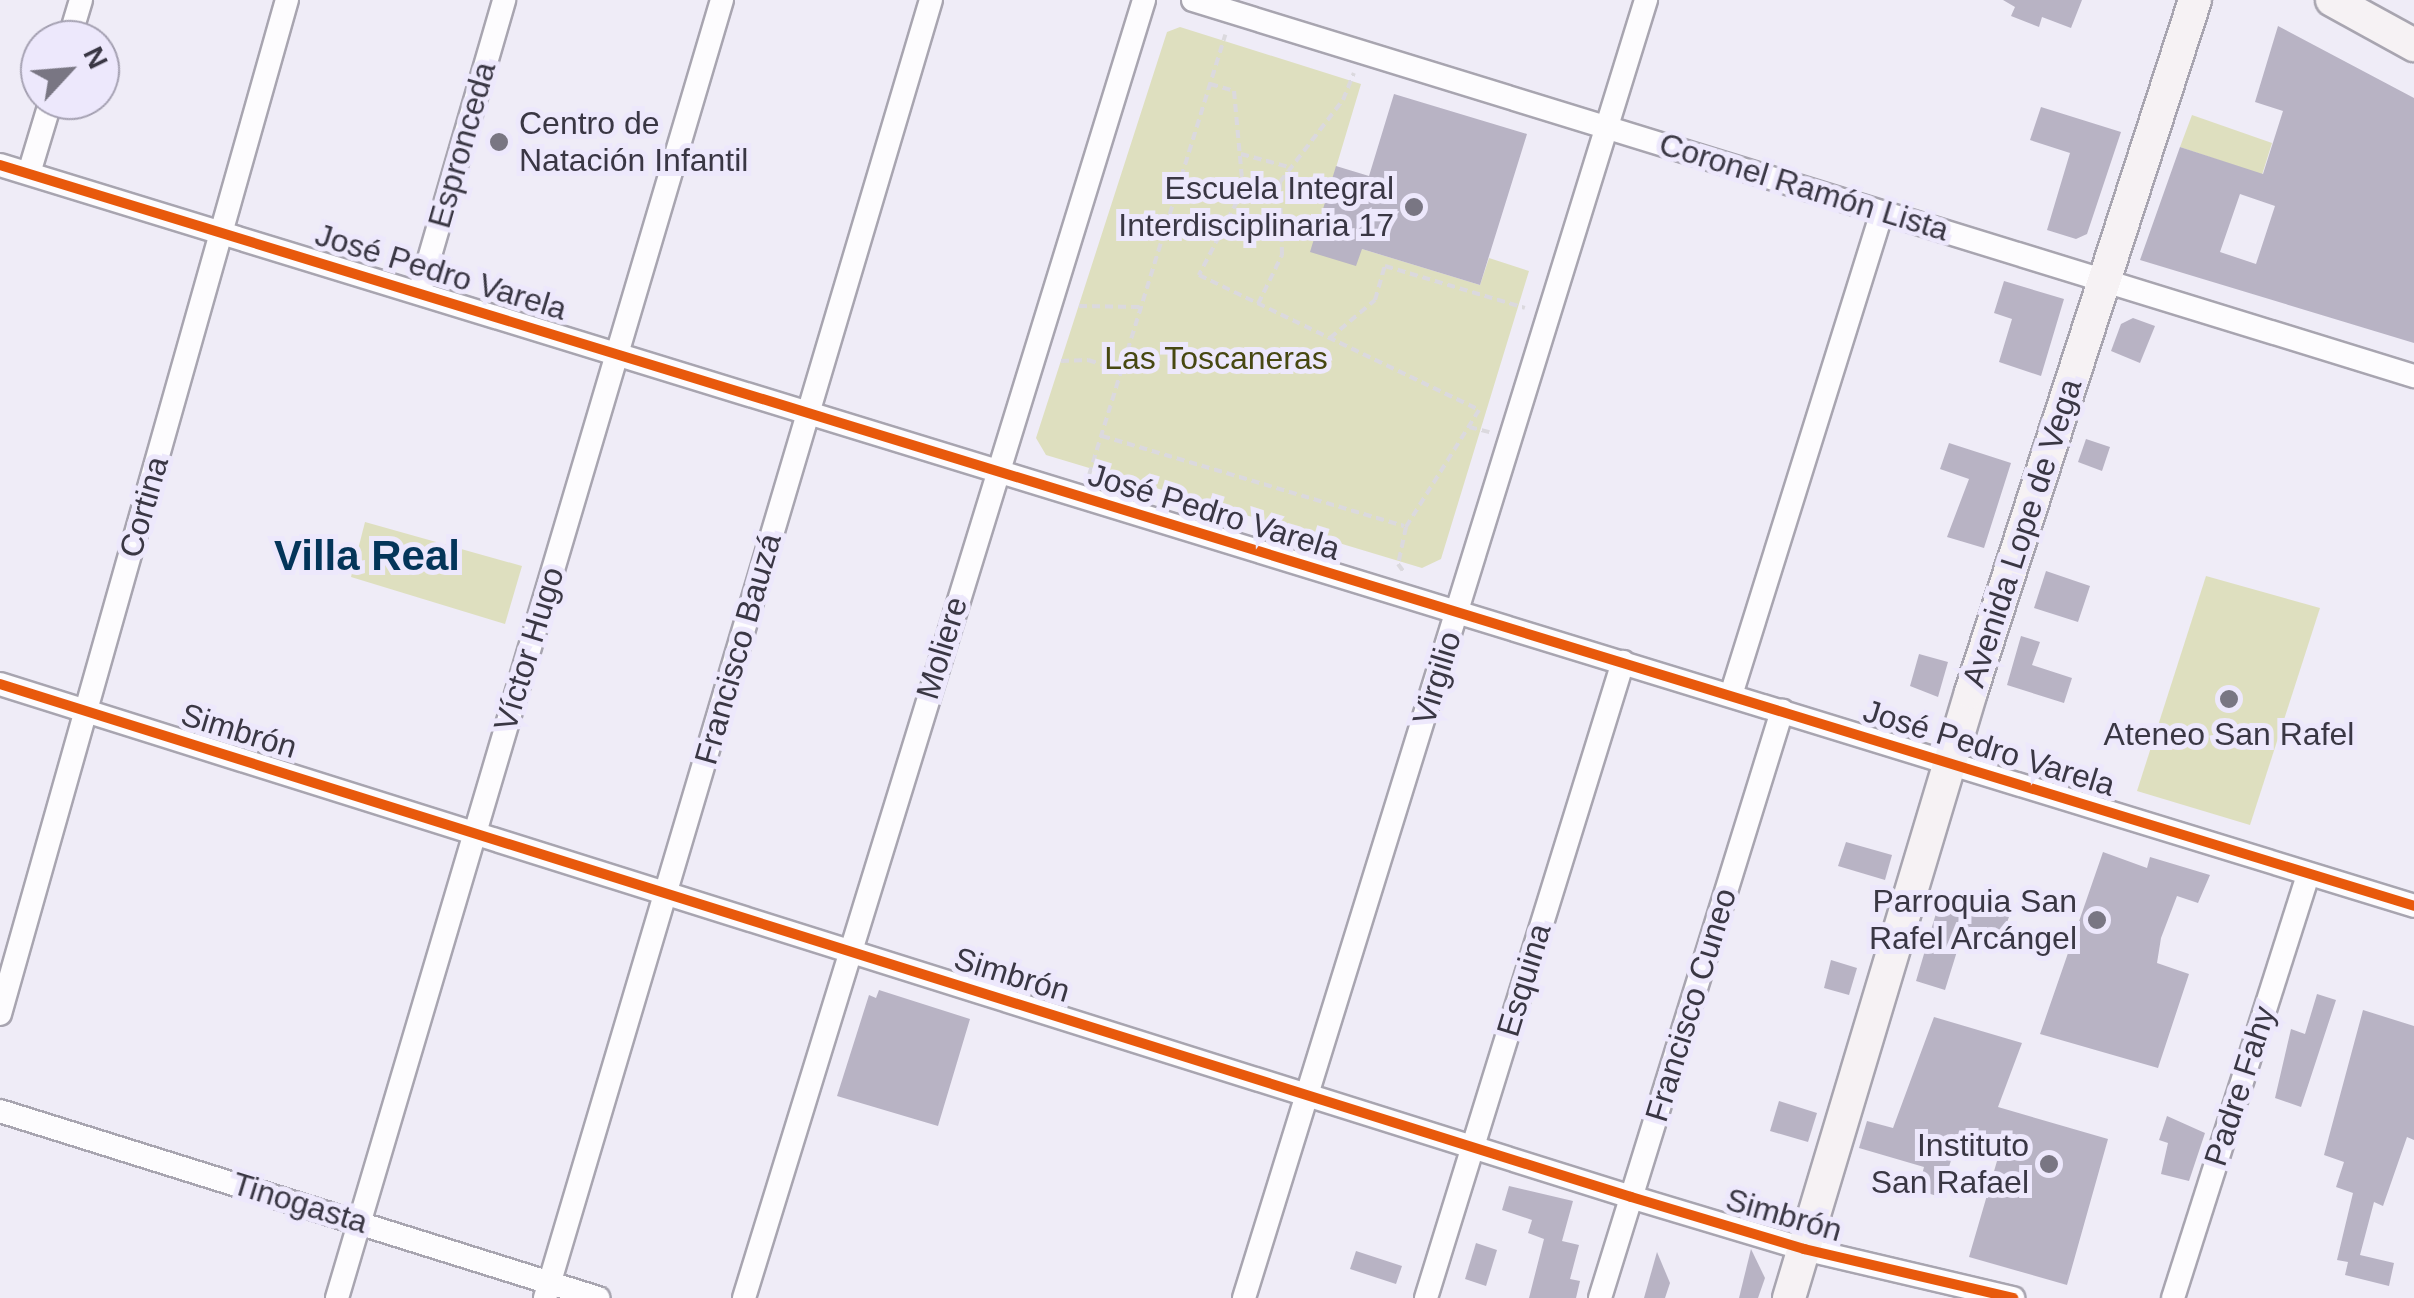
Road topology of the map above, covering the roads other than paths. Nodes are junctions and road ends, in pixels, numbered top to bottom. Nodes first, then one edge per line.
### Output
1 (287, 0) edge
2 (504, 0) edge
3 (722, 0) edge
4 (930, 0) edge
5 (1144, 0) edge
6 (1194, 0) edge
7 (1646, 0) edge
8 (2195, 0) edge
9 (2332, 0) edge
10 (2414, 45) edge
11 (45, 120) edge
12 (1607, 125) junction
13 (0, 165) edge
14 (29, 174) junction
15 (1882, 212) junction
16 (223, 230) junction
17 (2105, 278) junction
18 (420, 290) junction
19 (618, 353) junction
20 (2414, 376) edge
21 (807, 412) junction
22 (998, 470) junction
23 (1458, 612) junction
24 (1623, 662) junction
25 (0, 684) edge
26 (1730, 695) junction
27 (86, 710) junction
28 (1782, 712) junction
29 (1949, 760) junction
30 (474, 830) junction
31 (2308, 874) junction
32 (669, 892) junction
33 (2414, 906) edge
34 (849, 951) junction
35 (0, 1014) edge
36 (1308, 1092) junction
37 (0, 1111) edge
38 (1473, 1146) junction
39 (1632, 1197) junction
40 (359, 1221) junction
41 (1804, 1249) junction
42 (547, 1290) edge
43 (336, 1298) edge
44 (598, 1298) edge
45 (744, 1298) edge
46 (1244, 1298) edge
47 (1426, 1298) edge
48 (1600, 1298) edge
49 (1789, 1298) edge
50 (2013, 1298) edge
51 (2173, 1298) edge

1 - 16 street, Cortina
2 - 18 street, Espronceda
3 - 19 street, Víctor Hugo
4 - 21 street, Francisco Bauzá
5 - 22 street, Moliere
6 - 12 street, Coronel Ramón Lista
7 - 12 street, Virgilio
8 - 17 main road, Avenida Lope de Vega
9 - 10 main road
11 - 14 street
12 - 15 street, Coronel Ramón Lista
12 - 23 street, Virgilio
13 - 14 street, José Pedro Varela
14 - 16 street, José Pedro Varela
15 - 17 street, Coronel Ramón Lista
15 - 26 street
16 - 18 street, José Pedro Varela
16 - 27 street, Cortina
17 - 20 street, Coronel Ramón Lista
17 - 29 main road, Avenida Lope de Vega
18 - 19 street, José Pedro Varela
19 - 21 street, José Pedro Varela
19 - 30 street, Víctor Hugo
21 - 22 street, José Pedro Varela
21 - 32 street, Francisco Bauzá
22 - 23 street, José Pedro Varela
22 - 34 street, Moliere
23 - 24 street, José Pedro Varela
23 - 36 street, Virgilio
24 - 26 street, José Pedro Varela
24 - 38 street, Esquina
25 - 27 street, Simbrón
26 - 28 street, José Pedro Varela
27 - 30 street, Simbrón
27 - 35 street, Cortina
28 - 29 street, José Pedro Varela
28 - 39 street, Francisco Cuneo
29 - 31 street, José Pedro Varela
29 - 41 main road, Avenida Lope de Vega
30 - 32 street, Simbrón
30 - 40 street, Víctor Hugo
31 - 33 street, José Pedro Varela
31 - 51 street, Padre Fahy
32 - 34 street, Simbrón
32 - 42 street, Francisco Bauzá
34 - 36 street, Simbrón
34 - 45 street, Moliere
36 - 38 street, Simbrón
36 - 46 street, Virgilio
37 - 40 street, Tinogasta
38 - 39 street, Simbrón
38 - 47 street, Esquina
39 - 41 street, Simbrón
39 - 48 street, Francisco Cuneo
40 - 42 street, Tinogasta
40 - 43 street, Víctor Hugo
41 - 49 main road, Avenida Lope de Vega
41 - 50 street, Simbrón
42 - 44 street, Tinogasta

